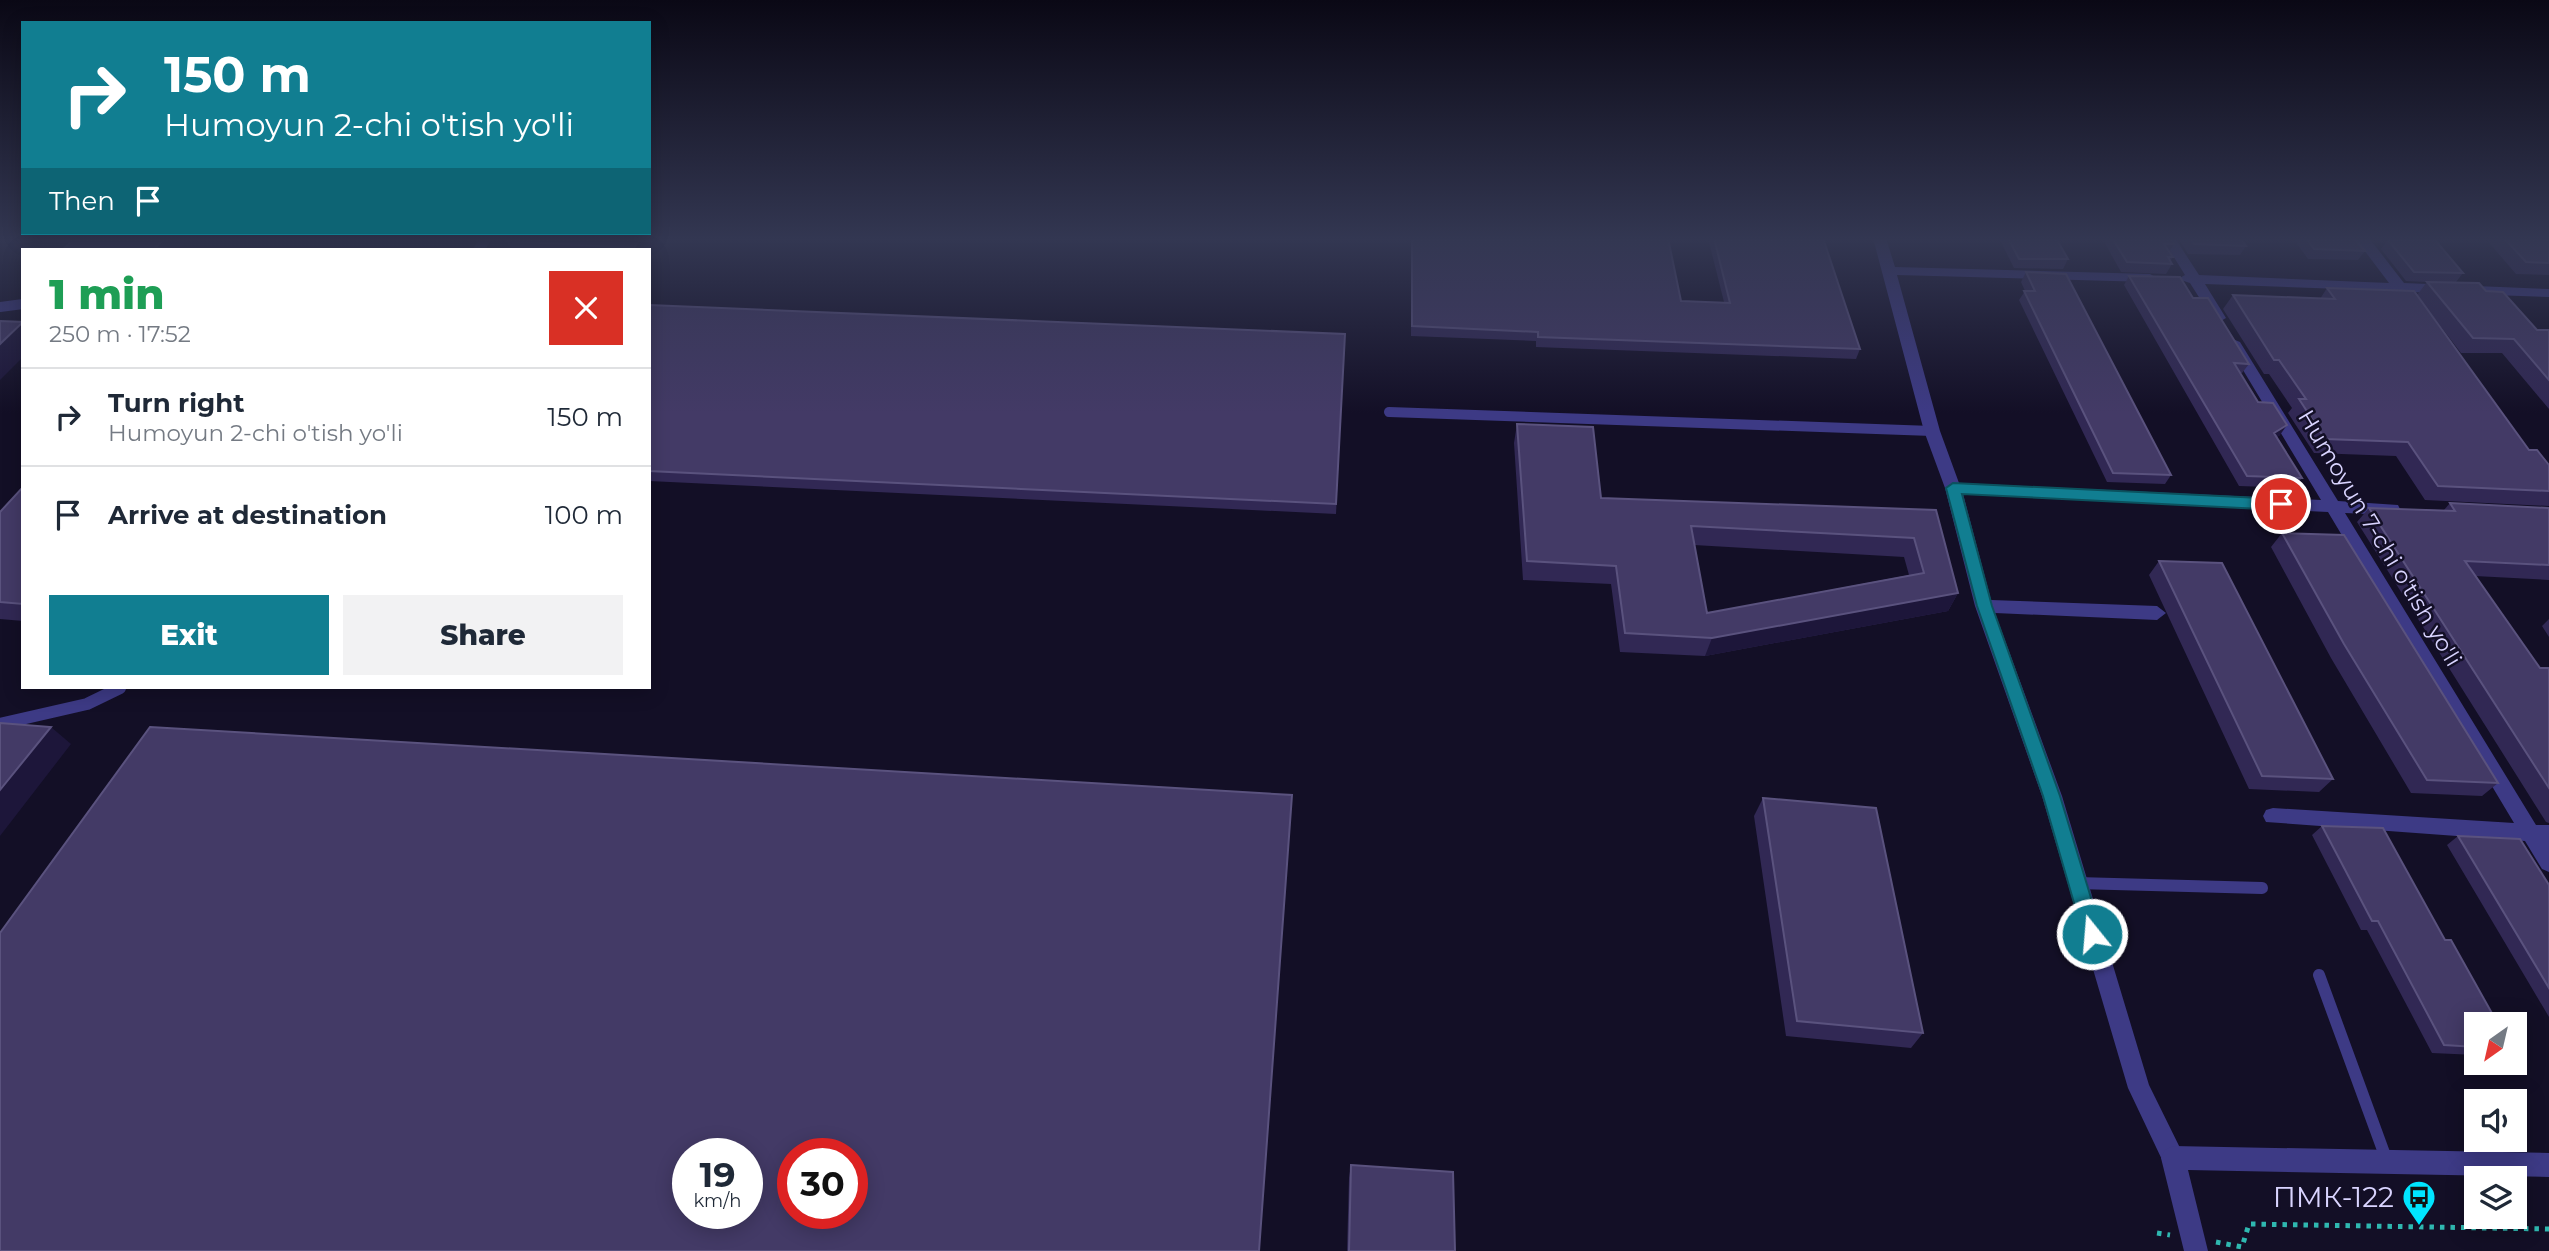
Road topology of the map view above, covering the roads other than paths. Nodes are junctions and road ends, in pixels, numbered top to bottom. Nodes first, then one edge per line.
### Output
1 (1898, 296) edge
2 (2206, 296) edge
3 (2407, 296) edge
4 (21, 304) edge
5 (0, 307) edge
6 (2417, 309) edge
7 (1389, 412) dead end
8 (1932, 431) junction
9 (1953, 488) junction
10 (2336, 507) junction
11 (2416, 510) edge
12 (1984, 606) junction
13 (2157, 613) dead end
14 (118, 689) edge
15 (0, 724) edge
16 (2273, 816) dead end
17 (2540, 834) edge
18 (2549, 863) edge
19 (2077, 883) junction
20 (2262, 888) dead end
21 (2319, 975) dead end
22 (2173, 1158) junction
23 (2387, 1161) junction
24 (2549, 1165) edge
25 (2194, 1245) edge

1 - 8 street
2 - 10 street, Humoyun 7-chi o'tish yo'li
3 - 6 street
4 - 5 lane
7 - 8 lane
8 - 9 street
9 - 10 street
9 - 12 street
10 - 11 street
10 - 17 street, Humoyun 7-chi o'tish yo'li
12 - 13 street
12 - 19 street
14 - 15 lane
16 - 17 street
17 - 18 street, Humoyun 7-chi o'tish yo'li
19 - 20 lane
19 - 22 street
21 - 23 lane
22 - 23 street
22 - 25 street
23 - 24 street

